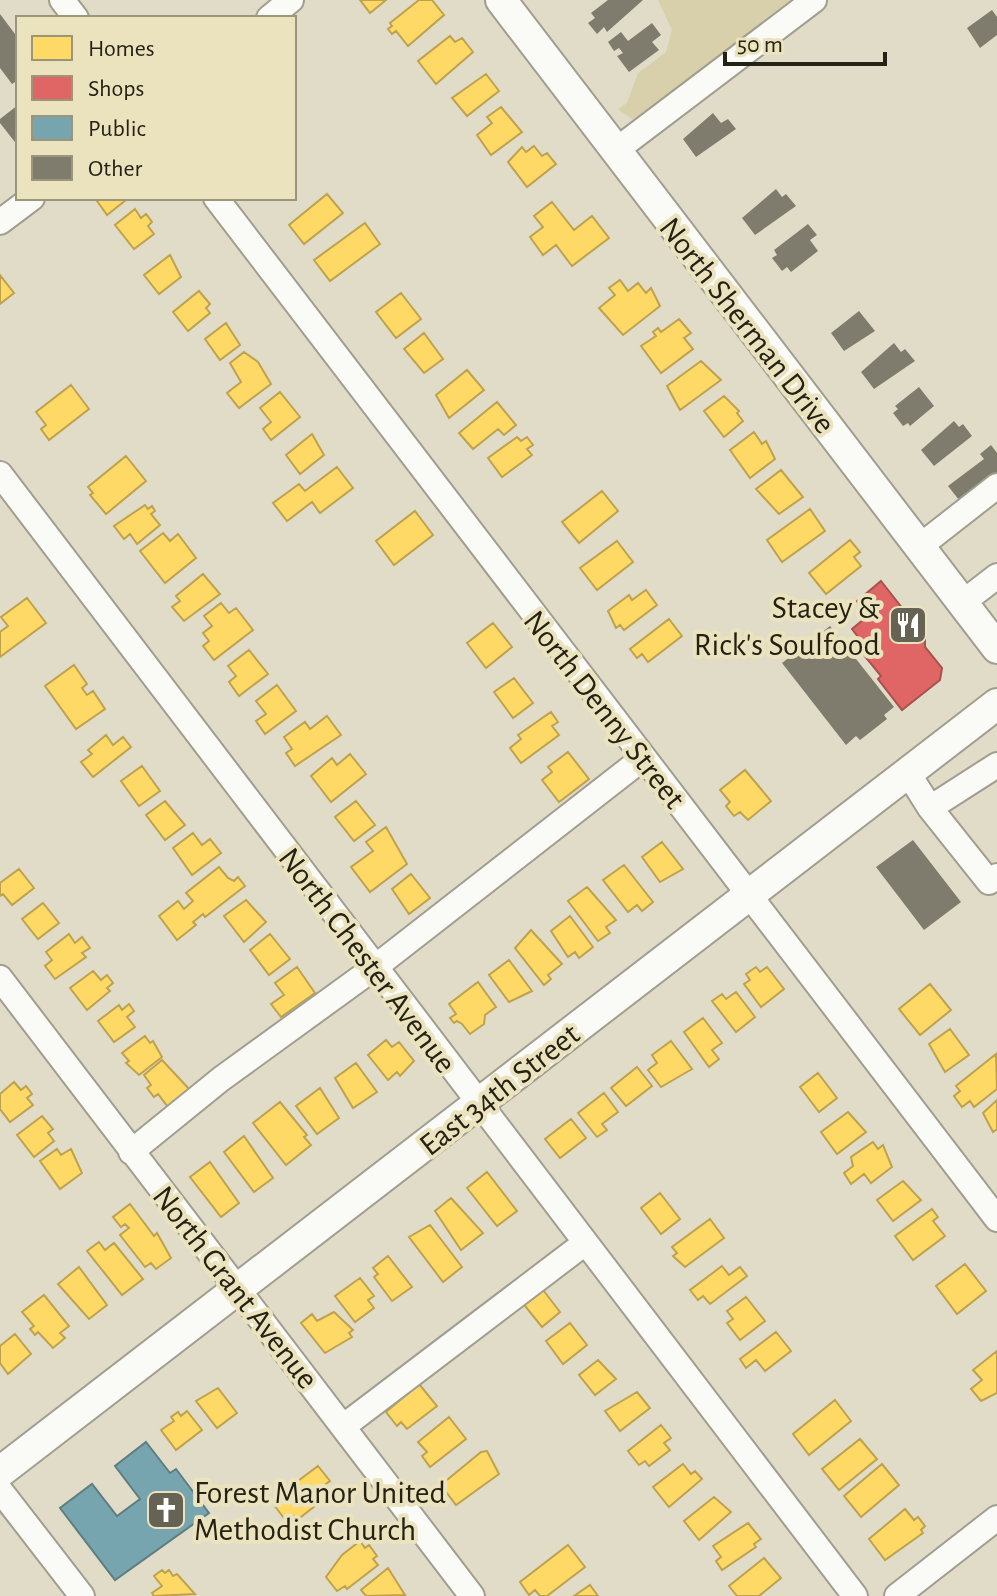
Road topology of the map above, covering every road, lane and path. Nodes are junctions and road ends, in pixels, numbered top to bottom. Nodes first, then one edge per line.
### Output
1 (62, 0) edge
2 (291, 0) edge
3 (501, 0) edge
4 (814, 0) edge
5 (74, 16) edge
6 (271, 16) edge
7 (615, 151) junction
8 (29, 200) edge
9 (218, 200) edge
10 (0, 222) edge
11 (0, 474) edge
12 (997, 486) edge
13 (919, 547) junction
14 (997, 576) edge
15 (962, 603) junction
16 (997, 648) edge
17 (997, 704) edge
18 (642, 759) junction
19 (997, 765) edge
20 (908, 773) junction
21 (930, 808) junction
22 (997, 876) edge
23 (749, 896) junction
24 (374, 968) junction
25 (0, 978) edge
26 (479, 1105) junction
27 (131, 1152) junction
28 (997, 1219) edge
29 (585, 1243) junction
30 (237, 1292) junction
31 (344, 1426) junction
32 (0, 1472) edge
33 (0, 1490) edge
34 (997, 1518) edge
35 (82, 1596) edge
36 (472, 1596) edge
37 (855, 1596) edge
38 (897, 1596) edge

1 - 5 street
2 - 6 street
3 - 7 main road, North Sherman Drive
4 - 7 street
7 - 13 main road, North Sherman Drive
8 - 10 street
9 - 18 street, North Denny Street
11 - 24 street, North Chester Avenue
12 - 13 street
13 - 15 main road, North Sherman Drive
14 - 15 street
15 - 16 main road, North Sherman Drive
17 - 20 main road, East 34th Street
18 - 23 street, North Denny Street
18 - 24 street
19 - 21 street
20 - 21 street
20 - 23 main road, East 34th Street
21 - 22 street
23 - 26 main road, East 34th Street
23 - 28 street, North Denny Street
24 - 26 street, North Chester Avenue
24 - 27 street
25 - 27 street, North Grant Avenue
26 - 29 street, North Chester Avenue
26 - 30 main road, East 34th Street
27 - 30 street, North Grant Avenue
29 - 31 street
29 - 37 street, North Chester Avenue
30 - 31 street, North Grant Avenue
30 - 32 main road, East 34th Street
31 - 36 street, North Grant Avenue
33 - 35 street
34 - 38 street

